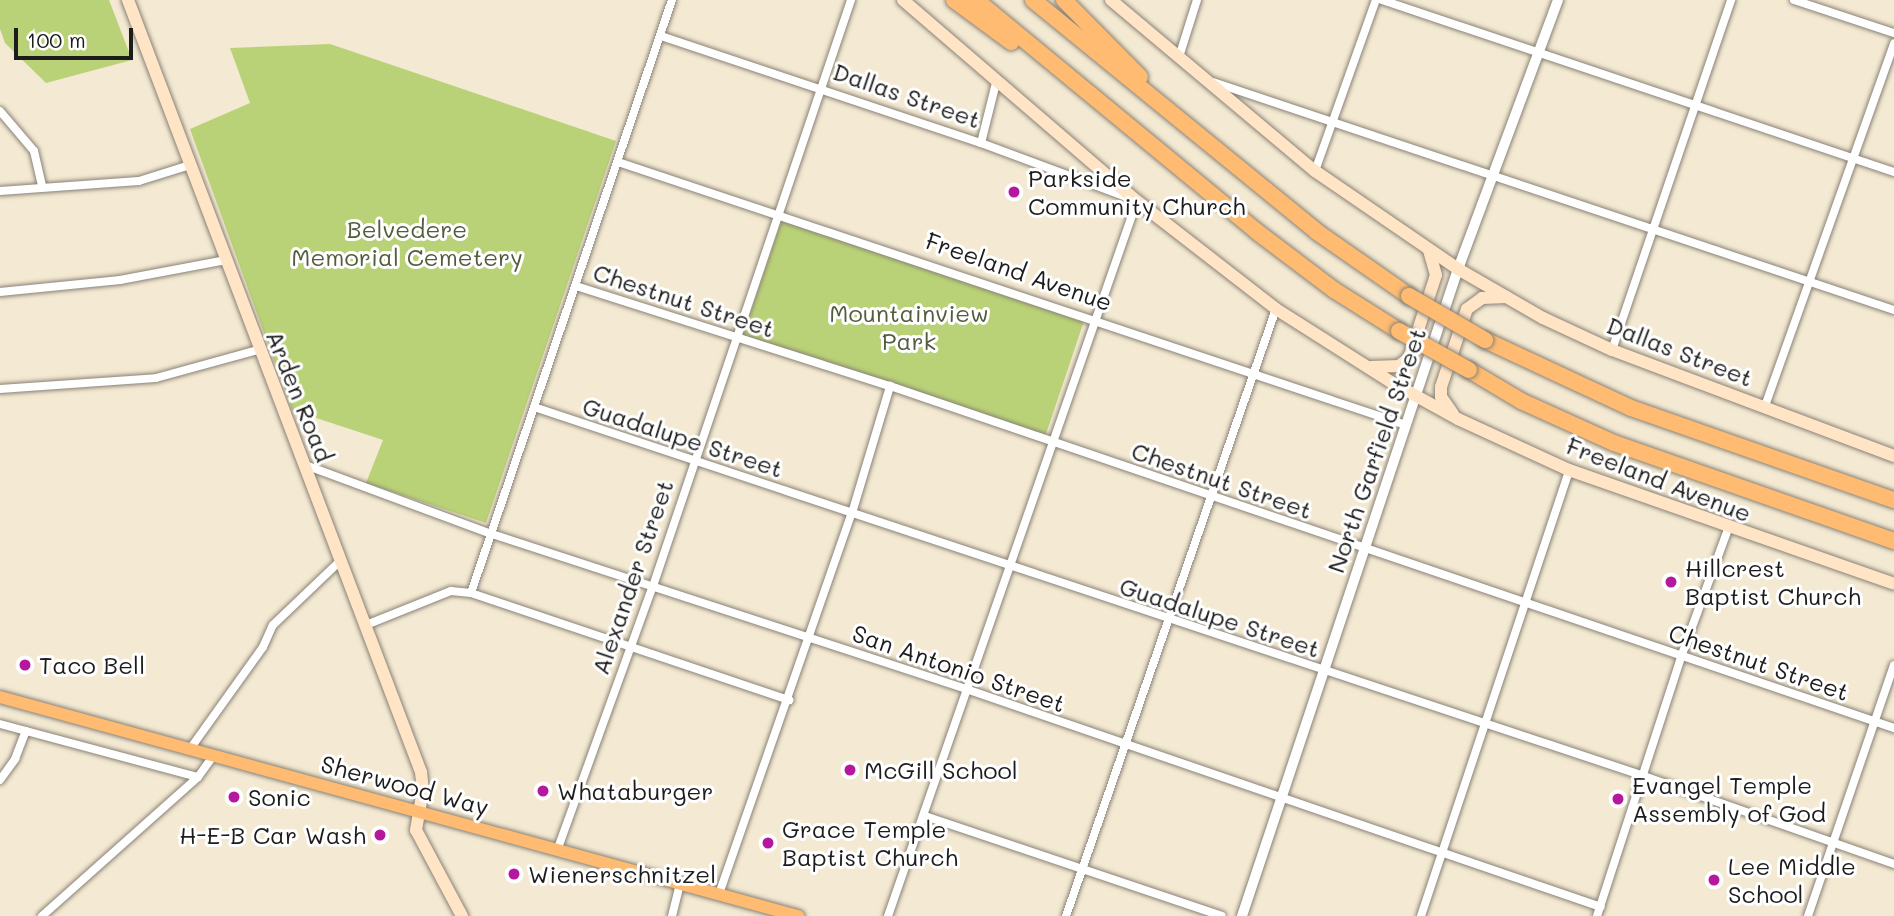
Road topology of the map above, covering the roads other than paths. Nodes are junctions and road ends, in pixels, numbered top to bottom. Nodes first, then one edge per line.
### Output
1 (128, 0) edge
2 (672, 0) edge
3 (851, 0) edge
4 (903, 0) edge
5 (954, 0) edge
6 (976, 0) edge
7 (1033, 0) edge
8 (1064, 0) edge
9 (1111, 0) edge
10 (1197, 0) edge
11 (1376, 0) edge
12 (1382, 0) edge
13 (1558, 0) edge
14 (1731, 0) edge
15 (1794, 0) edge
16 (1894, 33) edge
17 (661, 36) junction
18 (1894, 43) edge
19 (1539, 53) junction
20 (1179, 57) junction
21 (1210, 81) junction
22 (996, 83) junction
23 (822, 89) junction
24 (1695, 105) junction
25 (0, 111) edge
26 (1332, 121) junction
27 (1200, 139) junction
28 (981, 143) junction
29 (1157, 151) junction
30 (1853, 158) junction
31 (618, 162) junction
32 (190, 164) junction
33 (1315, 171) junction
34 (1894, 172) edge
35 (1491, 175) junction
36 (42, 185) junction
37 (0, 191) edge
38 (1137, 201) junction
39 (781, 214) junction
40 (1652, 231) junction
41 (1429, 251) junction
42 (226, 260) junction
43 (1458, 270) junction
44 (1809, 282) junction
45 (576, 286) junction
46 (0, 292) edge
47 (1507, 298) junction
48 (1276, 309) junction
49 (1894, 310) edge
50 (1094, 319) junction
51 (737, 337) junction
52 (258, 350) junction
53 (1612, 350) junction
54 (1367, 367) junction
55 (1253, 372) junction
56 (890, 386) junction
57 (0, 389) edge
58 (1416, 396) junction
59 (1765, 406) junction
60 (534, 407) junction
61 (1458, 419) junction
62 (1406, 425) junction
63 (1051, 442) junction
64 (1758, 452) junction
65 (1894, 456) edge
66 (692, 461) junction
67 (305, 465) junction
68 (1569, 470) junction
69 (1894, 490) edge
70 (1212, 497) junction
71 (1894, 500) edge
72 (852, 513) junction
73 (1815, 514) junction
74 (1728, 529) junction
75 (492, 534) junction
76 (1894, 541) edge
77 (1894, 547) edge
78 (1365, 549) junction
79 (341, 560) junction
80 (1008, 567) junction
81 (1894, 584) edge
82 (652, 589) junction
83 (471, 593) junction
84 (1525, 602) junction
85 (1170, 621) junction
86 (366, 625) junction
87 (808, 639) junction
88 (629, 645) junction
89 (1681, 657) junction
90 (1894, 666) edge
91 (1324, 671) junction
92 (966, 690) junction
93 (0, 697) edge
94 (789, 700) junction
95 (1875, 722) junction
96 (0, 724) edge
97 (1484, 727) junction
98 (1894, 728) edge
99 (26, 730) junction
100 (1126, 746) junction
101 (190, 749) junction
102 (213, 756) junction
103 (1644, 776) junction
104 (198, 777) junction
105 (0, 780) edge
106 (1281, 800) junction
107 (419, 810) junction
108 (925, 816) junction
109 (1833, 844) junction
110 (558, 848) junction
111 (1442, 853) junction
112 (1894, 864) edge
113 (1083, 870) junction
114 (681, 883) junction
115 (719, 894) junction
116 (1599, 911) edge
117 (42, 916) edge
118 (462, 916) edge
119 (672, 916) edge
120 (798, 916) edge
121 (888, 916) edge
122 (1066, 916) edge
123 (1222, 916) edge
124 (1242, 916) edge
125 (1421, 916) edge
126 (1808, 916) edge

1 - 32 main road, Arden Road
2 - 17 street
3 - 23 street, Alexander Street
4 - 22 main road, Freeland Avenue
5 - 29 highway
6 - 29 highway
7 - 27 highway
8 - 27 highway
9 - 20 main road, Dallas Street
10 - 20 street
11 - 26 street
12 - 19 street
13 - 19 street, North Garfield Street
14 - 24 street
15 - 16 street
17 - 23 street, Dallas Street
17 - 31 street
18 - 30 street
19 - 24 street
19 - 35 street, North Garfield Street
20 - 21 main road, Dallas Street
21 - 26 street
21 - 33 main road, Dallas Street
22 - 28 street
22 - 38 main road, Freeland Avenue
23 - 28 street, Dallas Street
23 - 39 street, Alexander Street
24 - 30 street
24 - 40 street
25 - 36 street
26 - 33 street
26 - 35 street
27 - 64 highway, bridge
28 - 38 street, Dallas Street
29 - 73 highway, bridge
30 - 34 street
30 - 44 street
31 - 39 street, Freeland Avenue
31 - 45 street
32 - 36 street
32 - 42 main road, Arden Road
33 - 41 main road, Dallas Street
35 - 40 street
35 - 43 street, North Garfield Street
36 - 37 street
38 - 48 main road, Freeland Avenue
38 - 50 street
39 - 50 street, Freeland Avenue
39 - 51 street, Alexander Street
40 - 44 street
40 - 53 street
41 - 43 main road, Dallas Street
41 - 54 main road
42 - 46 street
42 - 52 main road, Arden Road
43 - 47 main road, Dallas Street
43 - 58 street, North Garfield Street
44 - 49 street
44 - 59 street
45 - 51 street, Chestnut Street
45 - 60 street
47 - 53 main road, Dallas Street
47 - 61 main road
48 - 54 main road, Freeland Avenue
48 - 55 street
50 - 55 street, Freeland Avenue
50 - 63 street
51 - 56 street, Chestnut Street
51 - 66 street, Alexander Street
52 - 57 street
52 - 67 main road, Arden Road
53 - 59 main road, Dallas Street
54 - 58 main road, Freeland Avenue
55 - 62 street, Freeland Avenue
55 - 70 street
56 - 63 street, Chestnut Street
56 - 72 street
58 - 61 main road, Freeland Avenue
58 - 62 street, North Garfield Street
59 - 65 main road, Dallas Street
60 - 66 street, Guadalupe Street
60 - 75 street
61 - 68 main road, Freeland Avenue
62 - 78 street, North Garfield Street
63 - 70 street, Chestnut Street
63 - 80 street
64 - 69 highway
64 - 71 highway
66 - 72 street, Guadalupe Street
66 - 82 street, Alexander Street
67 - 75 street, San Antonio Street
67 - 79 main road, Arden Road
68 - 74 main road, Freeland Avenue
68 - 84 street
70 - 78 street, Chestnut Street
70 - 85 street
72 - 80 street, Guadalupe Street
72 - 87 street
73 - 76 highway
73 - 77 highway
74 - 81 main road, Freeland Avenue
74 - 89 street
75 - 82 street, San Antonio Street
75 - 83 street
78 - 84 street, Chestnut Street
78 - 91 street, North Garfield Street
79 - 86 main road, Arden Road
79 - 101 street
80 - 85 street, Guadalupe Street
80 - 92 street
82 - 87 street, San Antonio Street
82 - 88 street, Alexander Street
83 - 86 street
83 - 88 street
84 - 89 street, Chestnut Street
84 - 97 street
85 - 91 street, Guadalupe Street
85 - 100 street
86 - 107 main road, Arden Road
87 - 92 street, San Antonio Street
87 - 94 street
88 - 94 street
88 - 110 street, Alexander Street
89 - 95 street, Chestnut Street
89 - 103 street
90 - 95 street
91 - 97 street, Guadalupe Street
91 - 106 street, North Garfield Street
92 - 100 street, San Antonio Street
92 - 108 street
93 - 101 main road, Sherwood Way
94 - 115 street
95 - 98 street, Chestnut Street
95 - 109 street
96 - 99 street
97 - 103 street, Guadalupe Street
97 - 111 street
99 - 104 street
99 - 105 street
100 - 106 street, San Antonio Street
100 - 113 street
101 - 102 main road, Sherwood Way
102 - 104 street
102 - 107 main road, Sherwood Way
103 - 109 street, Guadalupe Street
103 - 116 street
104 - 117 street
106 - 111 street, San Antonio Street
106 - 124 street, North Garfield Street
107 - 110 main road, Sherwood Way
107 - 118 main road, Arden Road
108 - 113 street
108 - 121 street
109 - 112 street, Guadalupe Street
109 - 126 street
110 - 114 main road, Sherwood Way
111 - 116 street, San Antonio Street
111 - 125 street
113 - 122 street
113 - 123 street
114 - 115 main road, Sherwood Way
114 - 119 street
115 - 120 main road, Sherwood Way

